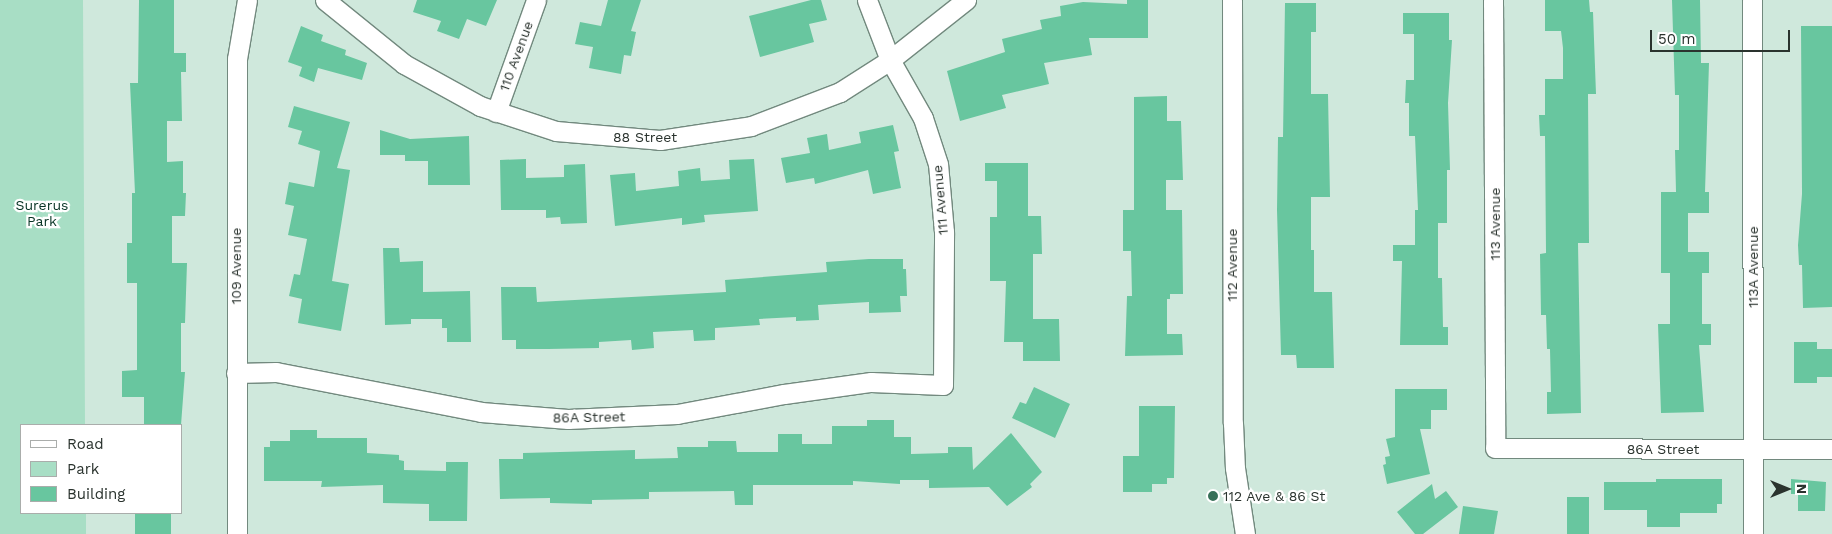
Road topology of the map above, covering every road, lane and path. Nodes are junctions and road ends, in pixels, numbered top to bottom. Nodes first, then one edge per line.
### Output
1 (247, 0) edge
2 (325, 0) edge
3 (536, 0) edge
4 (867, 0) edge
5 (966, 0) edge
6 (1232, 0) edge
7 (1493, 0) edge
8 (1752, 0) edge
9 (890, 60) junction
10 (496, 112) junction
11 (236, 373) junction
12 (942, 385) joint
13 (1495, 448) joint
14 (1832, 449) edge
15 (1753, 450) junction
16 (1244, 532) edge
17 (237, 534) edge
18 (1753, 534) edge

1 - 11 street, 109 Avenue
2 - 10 street, 88 Street
3 - 10 street, 110 Avenue
4 - 9 street, 111 Avenue
5 - 9 street, 88 Street
6 - 16 street, 112 Avenue
7 - 13 street, 113 Avenue
8 - 15 street, 113A Avenue
9 - 10 street, 88 Street
9 - 12 street, 111 Avenue
11 - 12 street, 86A Street
11 - 17 street, 109 Avenue
13 - 15 street, 86A Street
14 - 15 street, 86A Street
15 - 18 street, 113A Avenue

